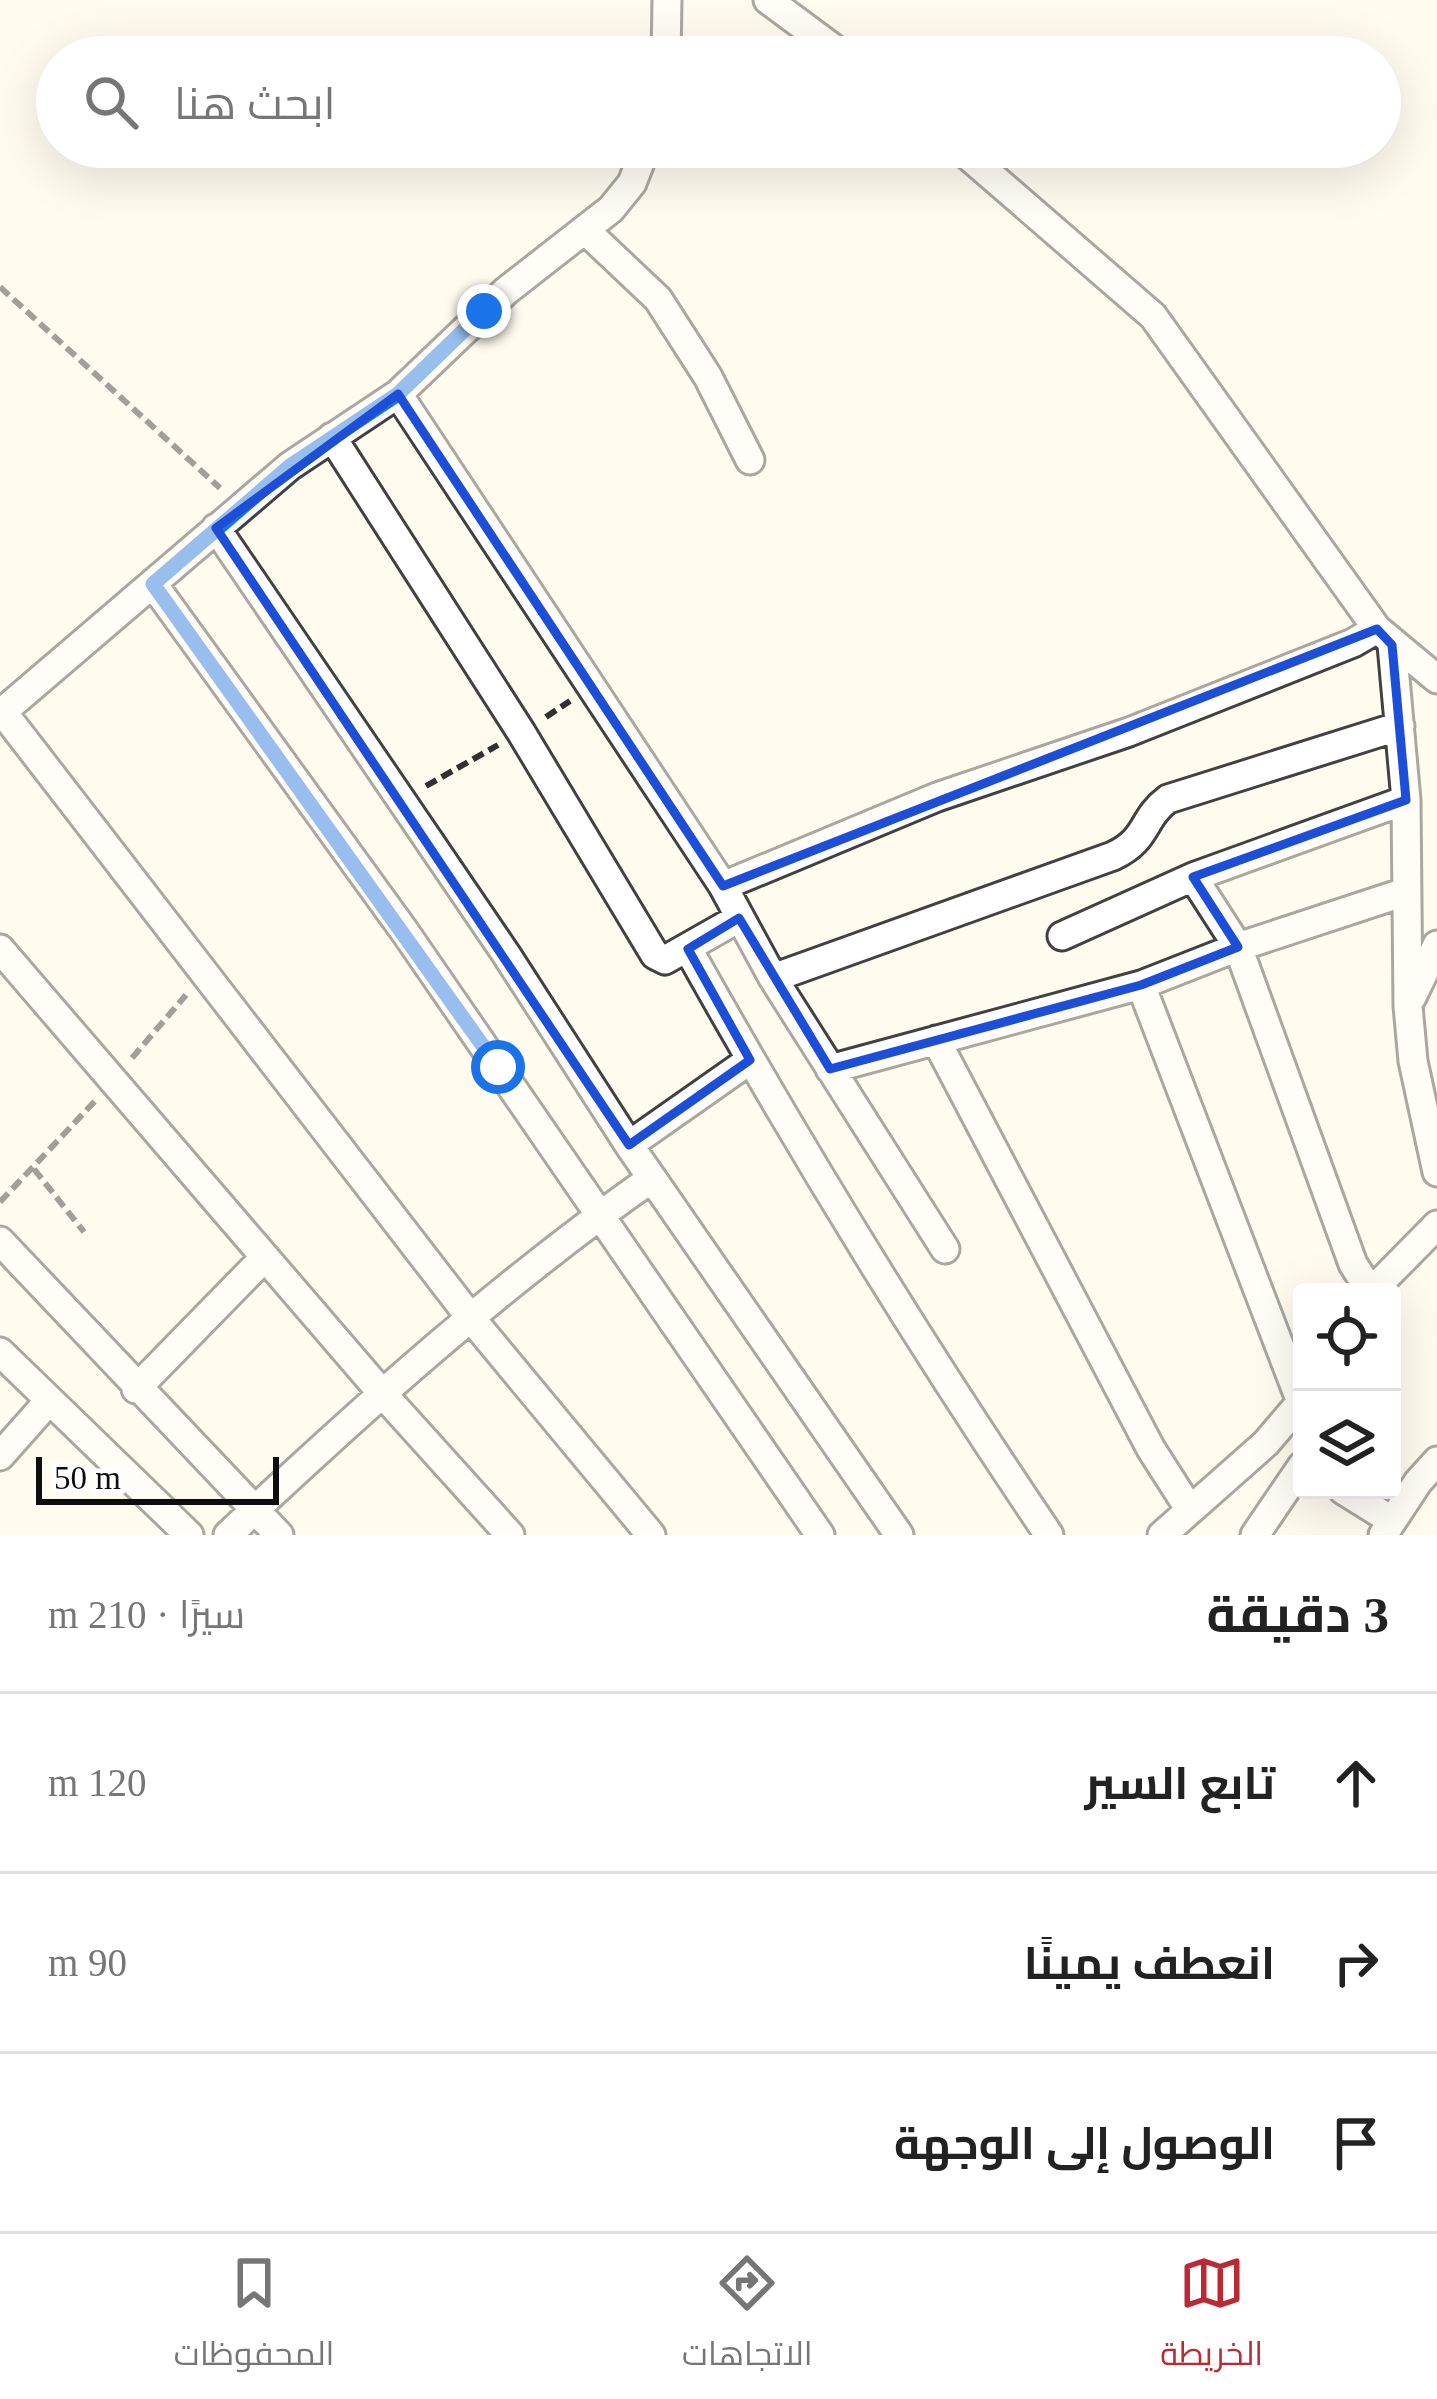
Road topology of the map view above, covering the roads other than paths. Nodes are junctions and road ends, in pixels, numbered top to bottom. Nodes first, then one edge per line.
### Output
1 (667, 0) edge
2 (768, 0) edge
3 (666, 36) edge
4 (816, 36) edge
5 (636, 168) edge
6 (982, 168) edge
7 (585, 230) junction
8 (398, 394) junction
9 (332, 437) junction
10 (750, 460) dead end
11 (217, 528) junction
12 (153, 584) junction
13 (1384, 637) junction
14 (1437, 679) edge
15 (1, 712) edge
16 (1400, 726) junction
17 (1406, 800) junction
18 (1193, 877) junction
19 (722, 886) junction
20 (1405, 892) junction
21 (739, 918) junction
22 (1062, 936) dead end
23 (1437, 945) edge
24 (1238, 947) junction
25 (688, 949) junction
26 (0, 950) edge
27 (773, 978) junction
28 (1141, 985) junction
29 (1408, 1006) junction
30 (936, 1040) junction
31 (750, 1060) junction
32 (830, 1069) junction
33 (1432, 1121) edge
34 (629, 1145) junction
35 (1437, 1172) edge
36 (652, 1178) junction
37 (599, 1215) junction
38 (1437, 1225) edge
39 (0, 1241) edge
40 (945, 1249) dead end
41 (264, 1258) junction
42 (1365, 1283) edge
43 (1380, 1283) edge
44 (470, 1318) junction
45 (0, 1352) edge
46 (136, 1389) junction
47 (1297, 1391) edge
48 (381, 1393) junction
49 (48, 1402) junction
50 (1293, 1411) edge
51 (1267, 1443) junction
52 (0, 1456) edge
53 (1293, 1459) edge
54 (1437, 1461) edge
55 (1293, 1479) edge
56 (1353, 1499) edge
57 (254, 1510) junction
58 (1190, 1510) junction
59 (1387, 1528) edge
60 (189, 1535) edge
61 (228, 1535) edge
62 (279, 1535) edge
63 (510, 1535) edge
64 (651, 1535) edge
65 (820, 1535) edge
66 (899, 1535) edge
67 (1049, 1535) edge
68 (1162, 1535) edge
69 (1256, 1535) edge

1 - 3 street
2 - 4 street
5 - 7 street
6 - 13 street
7 - 8 street
7 - 10 street
8 - 9 street
8 - 19 street
9 - 11 street
9 - 25 street
11 - 12 street
11 - 34 street
12 - 15 street
12 - 37 street
13 - 14 street
13 - 16 street
13 - 19 street
15 - 44 street
16 - 17 street
16 - 27 street
17 - 18 street
17 - 20 street
18 - 22 street
18 - 24 street
19 - 21 street
20 - 24 street
20 - 29 street
21 - 25 street
21 - 27 street
23 - 29 street
24 - 28 street
24 - 42 street
25 - 31 street
26 - 41 street
27 - 32 street
28 - 30 street
28 - 47 street
29 - 33 street
30 - 32 street
30 - 58 street
31 - 34 street
31 - 67 street
32 - 40 street
33 - 35 street
34 - 36 street
36 - 37 street
36 - 66 street
37 - 44 street
37 - 65 street
38 - 43 street
39 - 46 street
41 - 46 street
41 - 48 street
44 - 48 street
44 - 64 street
45 - 49 street
46 - 57 street
48 - 57 street
48 - 63 street
49 - 52 street
49 - 60 street
50 - 51 street
51 - 53 street
51 - 58 street
54 - 59 street
55 - 69 street
56 - 59 street
57 - 61 street
57 - 62 street
58 - 68 street

